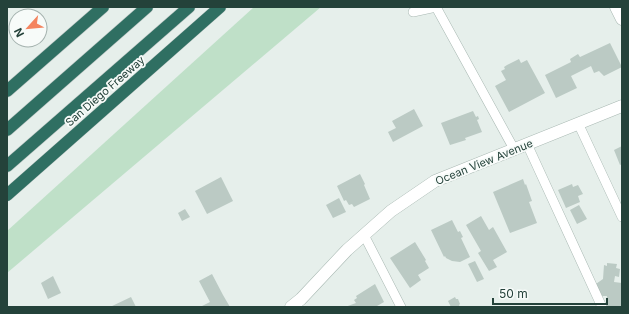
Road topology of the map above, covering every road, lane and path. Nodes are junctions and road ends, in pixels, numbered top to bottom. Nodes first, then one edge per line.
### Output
1 (103, 7) edge
2 (147, 7) edge
3 (189, 7) edge
4 (220, 7) edge
5 (616, 7) edge
6 (413, 12) dead end
7 (622, 19) edge
8 (7, 91) edge
9 (622, 106) edge
10 (578, 123) junction
11 (7, 130) edge
12 (526, 144) junction
13 (514, 149) junction
14 (7, 166) edge
15 (7, 194) edge
16 (622, 217) edge
17 (364, 235) junction
18 (291, 307) edge
19 (401, 307) edge
20 (602, 307) edge

1 - 8 highway
2 - 11 highway
3 - 14 highway
4 - 15 highway, San Diego Freeway
5 - 7 street
6 - 13 lane
9 - 10 street, Ocean View Avenue
10 - 12 street, Ocean View Avenue
10 - 16 lane
12 - 13 street, Ocean View Avenue
12 - 20 lane
13 - 17 street, Ocean View Avenue
17 - 18 street, Ocean View Avenue
17 - 19 lane

